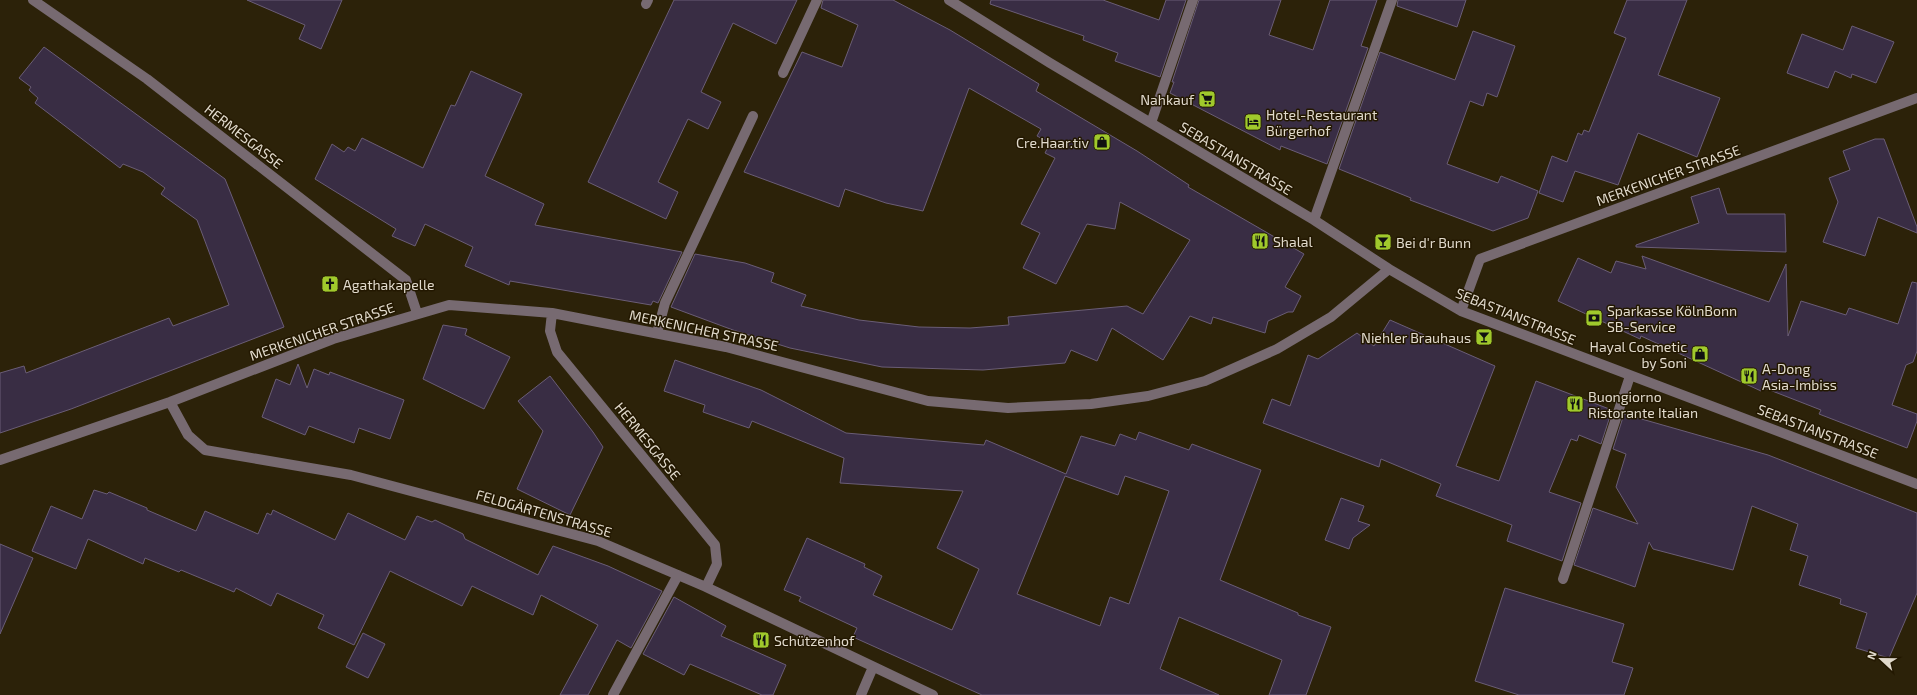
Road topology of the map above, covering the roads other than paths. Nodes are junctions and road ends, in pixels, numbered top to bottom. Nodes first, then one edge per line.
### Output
1 (33, 0) edge
2 (817, 0) edge
3 (949, 0) edge
4 (1193, 0) edge
5 (1392, 0) edge
6 (783, 73) dead end
7 (1917, 98) edge
8 (753, 116) dead end
9 (1151, 123) junction
10 (1314, 220) junction
11 (1389, 269) junction
12 (1461, 311) junction
13 (417, 313) junction
14 (552, 313) junction
15 (657, 333) junction
16 (1630, 376) junction
17 (170, 402) junction
18 (0, 460) edge
19 (1917, 484) edge
20 (678, 575) junction
21 (1563, 580) dead end
22 (706, 587) junction
23 (873, 667) junction
24 (613, 695) edge
25 (861, 695) edge
26 (933, 695) edge

1 - 13 street, HERMESGASSE
2 - 6 street
3 - 9 street, SEBASTIANSTRASSE
4 - 9 street
5 - 10 street
7 - 12 street, MERKENICHER STRASSE
8 - 15 street
9 - 10 street, SEBASTIANSTRASSE
10 - 11 street, SEBASTIANSTRASSE
11 - 12 street, SEBASTIANSTRASSE
11 - 15 street, MERKENICHER STRASSE
12 - 16 street, SEBASTIANSTRASSE
13 - 14 street, MERKENICHER STRASSE
13 - 17 street, MERKENICHER STRASSE
14 - 15 street, MERKENICHER STRASSE
14 - 22 street, HERMESGASSE
16 - 19 street, SEBASTIANSTRASSE
16 - 21 street
17 - 18 street, MERKENICHER STRASSE
17 - 20 street, FELDGÄRTENSTRASSE
20 - 22 street, FELDGÄRTENSTRASSE
20 - 24 street
22 - 23 street, FELDGÄRTENSTRASSE
23 - 25 street
23 - 26 street, FELDGÄRTENSTRASSE

